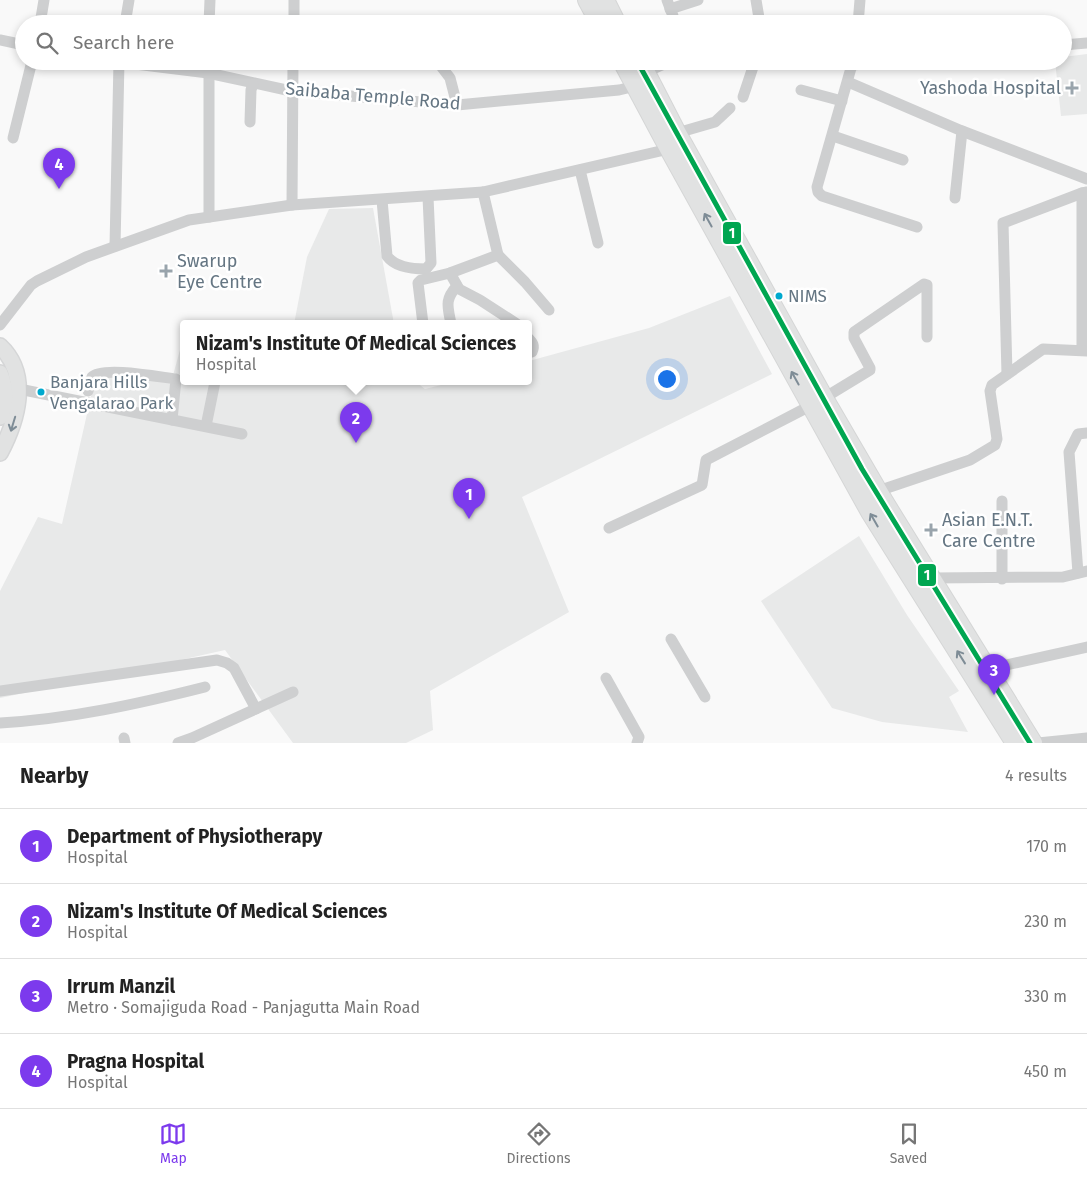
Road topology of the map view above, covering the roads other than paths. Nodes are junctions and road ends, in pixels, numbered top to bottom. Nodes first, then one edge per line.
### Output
1 (44, 0) edge
2 (129, 0) edge
3 (210, 0) edge
4 (294, 0) edge
5 (587, 0) edge
6 (605, 0) edge
7 (698, 0) edge
8 (756, 0) edge
9 (860, 0) edge
10 (668, 5) edge
11 (42, 15) edge
12 (126, 15) edge
13 (210, 15) edge
14 (294, 15) edge
15 (595, 15) edge
16 (612, 15) edge
17 (758, 15) edge
18 (859, 15) edge
19 (0, 40) edge
20 (15, 43) edge
21 (1087, 43) edge
22 (1072, 44) edge
23 (30, 70) edge
24 (116, 70) edge
25 (208, 70) edge
26 (216, 70) edge
27 (292, 70) edge
28 (444, 70) edge
29 (752, 70) edge
30 (851, 70) edge
31 (641, 73) edge
32 (848, 82) junction
33 (253, 84) junction
34 (801, 90) dead end
35 (291, 91) junction
36 (743, 97) dead end
37 (842, 101) junction
38 (457, 105) junction
39 (730, 108) dead end
40 (250, 122) dead end
41 (962, 131) junction
42 (677, 134) junction
43 (832, 136) junction
44 (13, 138) dead end
45 (668, 149) junction
46 (903, 160) dead end
47 (580, 170) junction
48 (1087, 179) edge
49 (483, 192) junction
50 (1084, 193) edge
51 (428, 196) junction
52 (955, 198) dead end
53 (382, 200) junction
54 (292, 205) junction
55 (209, 217) junction
56 (917, 227) dead end
57 (598, 243) dead end
58 (115, 246) junction
59 (498, 255) junction
60 (450, 274) junction
61 (457, 286) junction
62 (549, 310) dead end
63 (423, 320) edge
64 (450, 320) edge
65 (511, 320) edge
66 (0, 325) edge
67 (927, 337) dead end
68 (0, 346) edge
69 (1085, 350) edge
70 (0, 373) edge
71 (1007, 374) junction
72 (182, 385) edge
73 (214, 385) edge
74 (19, 389) junction
75 (88, 392) dead end
76 (820, 407) junction
77 (177, 408) dead end
78 (0, 417) edge
79 (172, 420) junction
80 (206, 426) junction
81 (242, 434) dead end
82 (1083, 434) edge
83 (0, 453) edge
84 (878, 491) junction
85 (1002, 501) dead end
86 (609, 528) dead end
87 (1083, 572) edge
88 (932, 578) junction
89 (1002, 578) junction
90 (671, 639) dead end
91 (1087, 647) edge
92 (988, 669) junction
93 (606, 678) dead end
94 (205, 687) dead end
95 (0, 691) edge
96 (293, 692) dead end
97 (705, 697) dead end
98 (256, 709) junction
99 (0, 723) edge
100 (1087, 738) edge
101 (193, 741) edge
102 (178, 743) edge
103 (637, 743) edge
104 (1015, 743) edge
105 (1033, 743) edge
106 (1038, 743) edge

1 - 11 street
2 - 12 street
3 - 13 street
4 - 14 street
5 - 15 highway
6 - 16 highway
7 - 10 street
8 - 17 street
9 - 18 street
19 - 20 street
21 - 22 street
23 - 44 street
24 - 58 street
25 - 55 street
26 - 33 street, Saibaba Temple Road
27 - 35 street
28 - 38 street
29 - 36 street
30 - 32 street
31 - 38 street, Saibaba Temple Road
31 - 42 highway
31 - 45 highway
32 - 37 street
32 - 41 street
33 - 35 street, Saibaba Temple Road
33 - 40 street
34 - 37 street
35 - 38 street, Saibaba Temple Road
35 - 54 street
37 - 43 street
39 - 42 street
41 - 48 street
41 - 52 street
42 - 76 highway
43 - 46 street
43 - 56 street
45 - 47 street
76 -> 45 highway
47 - 49 street
47 - 57 street
49 - 51 street
49 - 59 street
50 - 69 street
50 - 71 street
51 - 53 street
51 - 53 street
53 - 54 street
54 - 55 street
55 - 58 street
58 - 66 street
59 - 60 street
59 - 62 street
60 - 61 street
60 - 63 street
61 - 64 street
61 - 65 street
67 - 76 street
68 - 74 main road
69 - 71 street
70 - 78 main road
71 - 84 street
72 - 77 street
73 - 80 street
74 - 79 street
74 -> 83 main road
75 - 79 street
76 - 84 highway
76 - 86 street
104 -> 76 highway
79 - 80 street
80 - 81 street
82 - 87 street
84 - 88 highway
85 - 89 street
87 - 89 street
88 - 89 street
88 - 92 highway
90 - 97 street
91 - 92 street
92 - 105 highway
93 - 103 street
94 - 99 street
95 - 98 street
96 - 98 street
98 - 101 street
100 - 106 street
101 - 102 street

